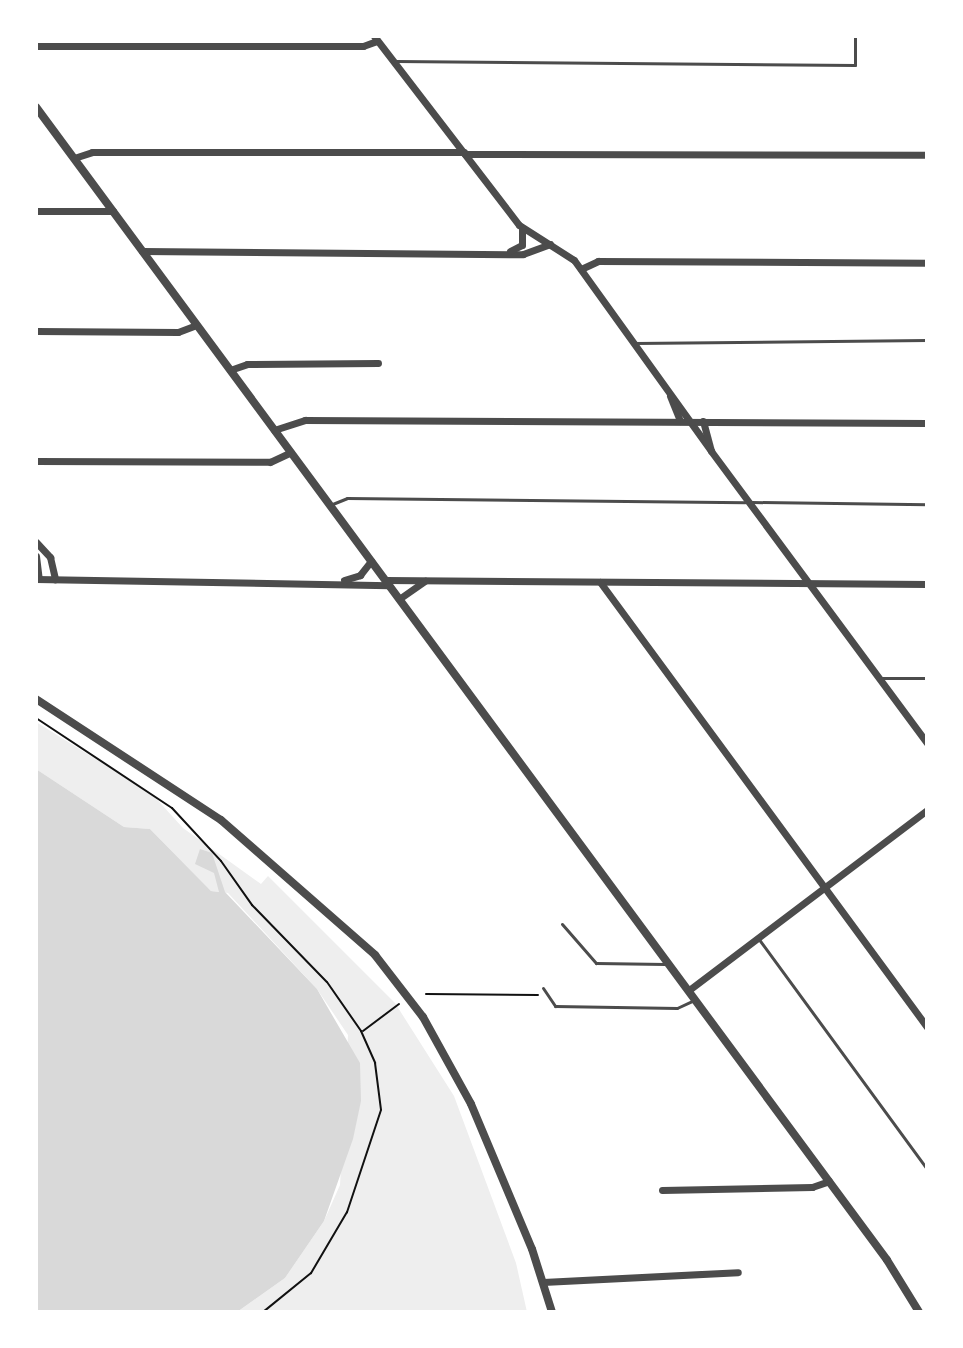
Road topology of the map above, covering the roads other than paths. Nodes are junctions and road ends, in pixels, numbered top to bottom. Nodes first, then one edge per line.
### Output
1 (855, 36) edge
2 (376, 38) edge
3 (36, 46) edge
4 (394, 61) junction
5 (36, 107) edge
6 (464, 153) junction
7 (927, 155) edge
8 (74, 158) junction
9 (36, 211) edge
10 (113, 211) junction
11 (522, 228) junction
12 (550, 244) junction
13 (142, 251) junction
14 (508, 252) junction
15 (927, 263) edge
16 (581, 269) junction
17 (196, 325) junction
18 (36, 331) edge
19 (927, 340) edge
20 (634, 343) junction
21 (378, 363) dead end
22 (230, 370) junction
23 (668, 391) junction
24 (680, 421) junction
25 (690, 421) junction
26 (703, 421) junction
27 (927, 423) edge
28 (274, 430) junction
29 (711, 451) junction
30 (291, 452) junction
31 (36, 461) edge
32 (747, 502) junction
33 (927, 504) edge
34 (330, 505) junction
35 (36, 542) edge
36 (36, 556) edge
37 (371, 561) junction
38 (38, 579) edge
39 (55, 579) junction
40 (337, 581) junction
41 (425, 581) junction
42 (387, 582) junction
43 (600, 582) junction
44 (807, 583) junction
45 (927, 584) edge
46 (399, 599) junction
47 (879, 678) junction
48 (927, 678) edge
49 (36, 699) edge
50 (927, 743) edge
51 (924, 813) edge
52 (825, 888) junction
53 (562, 924) dead end
54 (758, 938) junction
55 (669, 964) junction
56 (543, 988) dead end
57 (689, 990) junction
58 (696, 999) junction
59 (927, 1027) edge
60 (927, 1169) edge
61 (829, 1181) junction
62 (662, 1190) dead end
63 (738, 1272) dead end
64 (543, 1282) junction
65 (552, 1312) edge
66 (919, 1312) edge

1 - 4 lane
2 - 3 street
2 - 4 street
4 - 6 street
5 - 8 street
6 - 7 street
6 - 8 street
6 - 11 street
8 - 10 street
9 - 10 street
10 - 13 street
11 - 12 street
11 - 14 street
12 - 14 street
12 - 16 street
13 - 14 street
13 - 17 street
15 - 16 street
16 - 20 street
17 - 18 street
17 - 22 street
19 - 20 lane
20 - 23 street
21 - 22 street
22 - 28 street
23 - 24 street
23 - 25 street
24 - 25 street
24 - 28 street
25 - 26 street
25 - 29 street
26 - 27 street
26 - 29 street
28 - 30 street
29 - 32 street
30 - 31 street
30 - 34 street
32 - 33 lane
32 - 34 lane
32 - 44 street
34 - 37 street
35 - 39 street
36 - 38 street
37 - 40 street
37 - 42 street
38 - 39 street
39 - 40 street
40 - 42 street
41 - 42 street
41 - 43 street
41 - 46 street
42 - 46 street
43 - 44 street
43 - 52 street
44 - 45 street
44 - 47 street
46 - 55 street
47 - 48 lane
47 - 50 street
49 - 64 street
51 - 52 street
52 - 54 street
52 - 59 street
53 - 55 lane
54 - 57 street
54 - 60 lane
55 - 57 street
56 - 58 lane
57 - 58 street
58 - 61 street
61 - 62 street
61 - 66 street
63 - 64 street
64 - 65 street

